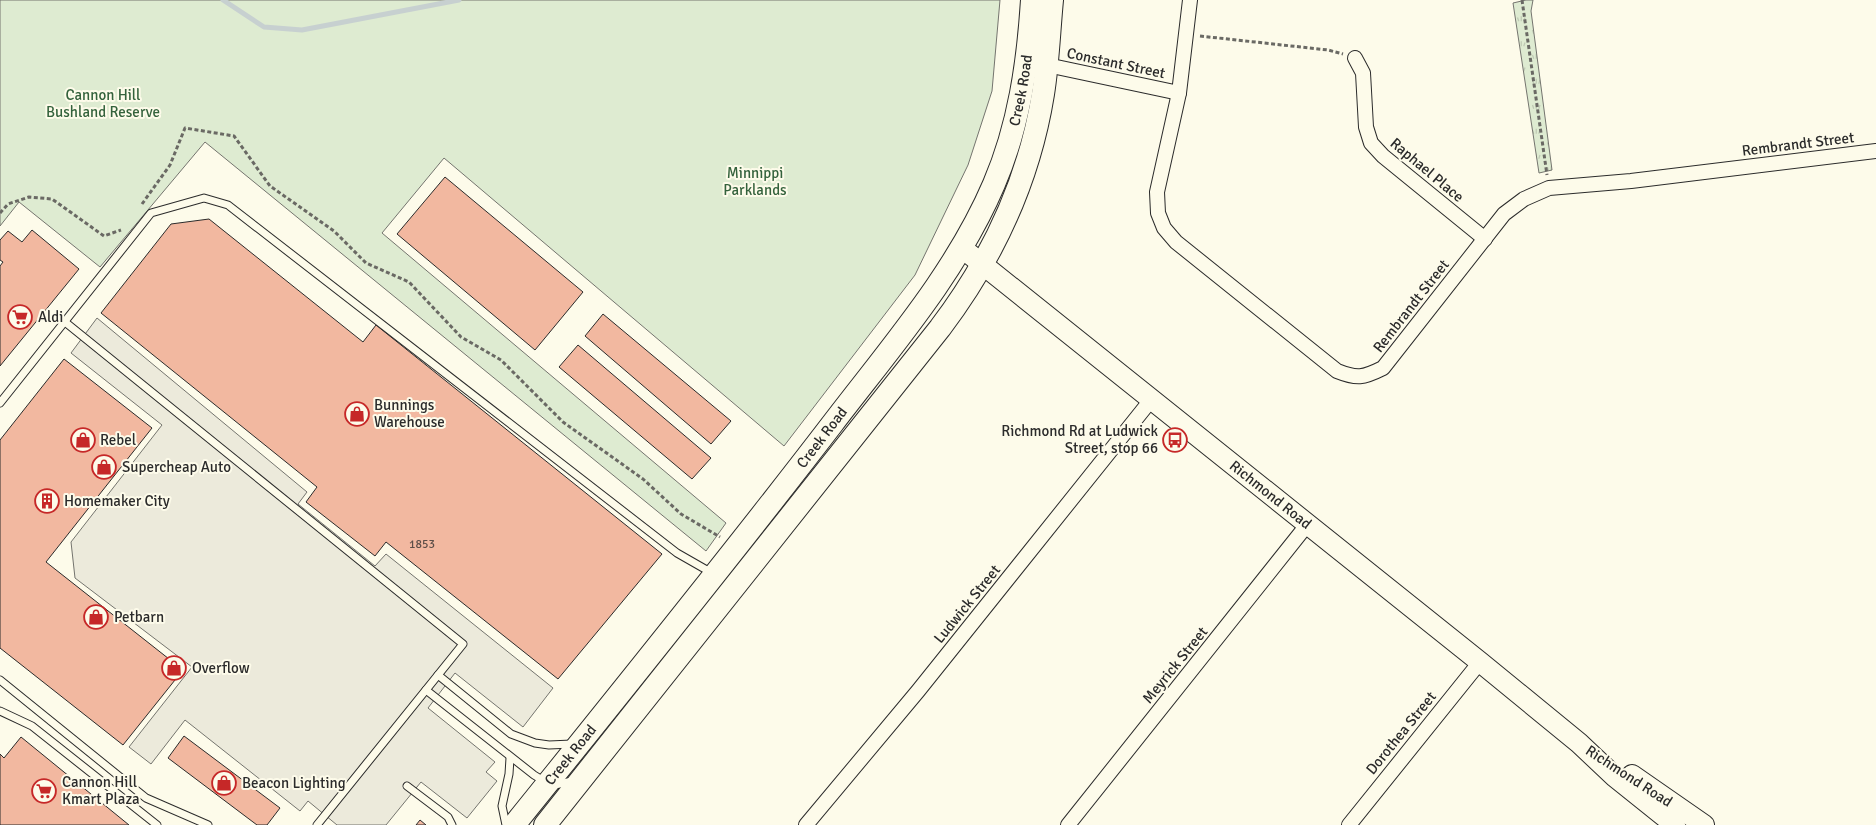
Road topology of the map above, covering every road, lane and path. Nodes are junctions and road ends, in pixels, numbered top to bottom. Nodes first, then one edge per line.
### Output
1 (1032, 0) edge
2 (1052, 0) edge
3 (1190, 0) edge
4 (1522, 0) edge
5 (1186, 34) junction
6 (1355, 58) joint
7 (1047, 65) junction
8 (1179, 93) junction
9 (1876, 151) edge
10 (1549, 188) junction
11 (1484, 239) junction
12 (962, 248) junction
13 (983, 264) junction
14 (64, 322) junction
15 (1151, 400) junction
16 (0, 402) edge
17 (1307, 525) junction
18 (715, 574) junction
19 (1480, 662) junction
20 (438, 675) junction
21 (0, 680) edge
22 (426, 690) junction
23 (0, 711) edge
24 (579, 743) junction
25 (1578, 743) junction
26 (510, 758) junction
27 (580, 780) junction
28 (547, 783) junction
29 (408, 786) dead end
30 (157, 825) edge
31 (208, 825) edge
32 (317, 825) edge
33 (452, 825) edge
34 (506, 825) edge
35 (514, 825) edge
36 (545, 825) edge
37 (806, 825) edge
38 (1068, 825) edge
39 (1349, 825) edge
40 (1675, 825) edge
41 (1704, 825) edge

1 - 12 main road, Creek Road
2 - 7 main road, Creek Road
3 - 5 street, Rembrandt Street
4 - 10 path
5 - 6 path
5 - 8 street, Rembrandt Street
6 - 11 street, Raphael Place
7 - 8 street, Constant Street
7 - 13 main road, Creek Road
8 - 11 street, Rembrandt Street
9 - 10 street, Rembrandt Street
10 - 11 street, Rembrandt Street
12 - 13 main road, Richmond Road
12 - 18 main road, Creek Road
13 - 15 main road, Richmond Road
13 - 27 main road, Creek Road
14 - 16 lane
14 - 18 lane
14 - 20 lane
15 - 17 main road, Richmond Road
15 - 37 street, Ludwick Street
17 - 19 main road, Richmond Road
17 - 38 street, Meyrick Street
18 - 24 main road, Creek Road
19 - 25 main road, Richmond Road
19 - 39 street, Dorothea Street
20 - 22 lane
20 - 24 lane
21 - 31 lane
22 - 26 lane
22 - 32 lane
23 - 30 lane
24 - 28 main road, Creek Road
25 - 40 main road, Richmond Road
25 - 41 main road, Richmond Road
26 - 28 lane
26 - 34 lane
27 - 28 lane
27 - 36 main road, Creek Road
28 - 35 main road, Creek Road
29 - 33 lane

